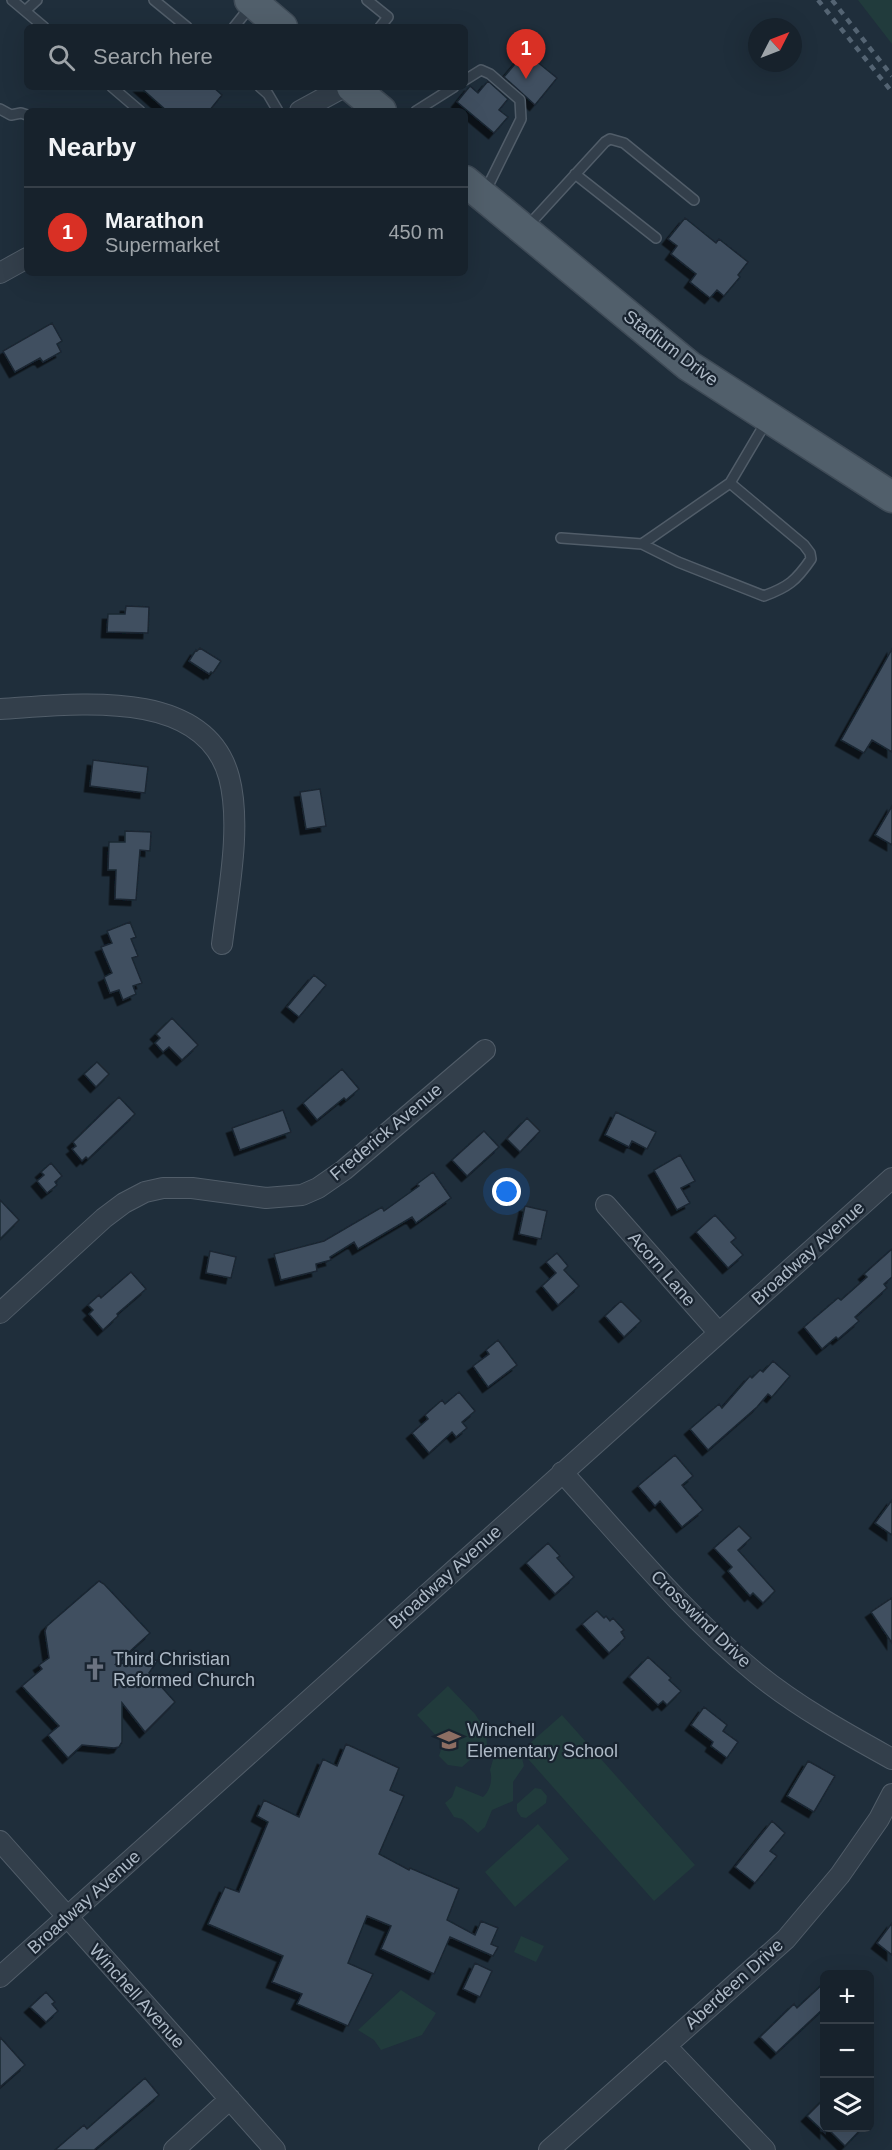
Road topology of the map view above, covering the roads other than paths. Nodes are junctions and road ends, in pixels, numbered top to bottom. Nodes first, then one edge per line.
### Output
1 (12, 0) edge
2 (37, 0) edge
3 (154, 0) edge
4 (368, 0) edge
5 (252, 1) edge
6 (25, 11) junction
7 (40, 24) edge
8 (183, 24) edge
9 (236, 24) edge
10 (279, 24) edge
11 (382, 24) edge
12 (468, 78) edge
13 (116, 90) edge
14 (263, 90) edge
15 (338, 90) edge
16 (355, 90) edge
17 (449, 90) edge
18 (136, 108) edge
19 (277, 108) edge
20 (306, 108) edge
21 (375, 108) edge
22 (421, 108) edge
23 (0, 109) edge
24 (24, 114) edge
25 (575, 174) junction
26 (474, 188) edge
27 (694, 200) dead end
28 (525, 230) junction
29 (656, 238) dead end
30 (24, 260) edge
31 (0, 273) edge
32 (769, 417) junction
33 (730, 483) junction
34 (892, 497) edge
35 (561, 538) dead end
36 (642, 544) junction
37 (0, 709) edge
38 (222, 944) dead end
39 (485, 1050) dead end
40 (892, 1178) edge
41 (606, 1205) dead end
42 (0, 1313) edge
43 (719, 1333) junction
44 (562, 1472) junction
45 (892, 1759) edge
46 (892, 1794) edge
47 (0, 1841) edge
48 (67, 1917) junction
49 (0, 1977) edge
50 (666, 2046) junction
51 (230, 2099) junction
52 (174, 2150) edge
53 (275, 2150) edge
54 (549, 2150) edge
55 (765, 2150) edge

1 - 6 lane
2 - 6 lane
3 - 8 lane
4 - 11 lane
5 - 9 lane
5 - 10 main road
6 - 7 lane
12 - 26 lane
13 - 18 lane
14 - 19 lane
15 - 20 street
16 - 21 main road
17 - 22 lane
23 - 24 lane
25 - 27 lane
25 - 28 lane
25 - 29 lane
26 - 28 main road, Stadium Drive
28 - 32 main road, Stadium Drive
30 - 31 street
32 - 33 lane
32 - 34 main road, Stadium Drive
33 - 36 lane
33 - 36 lane
35 - 36 lane
37 - 38 street
39 - 42 street, Frederick Avenue
40 - 43 street, Broadway Avenue
41 - 43 street, Acorn Lane
43 - 44 street, Broadway Avenue
44 - 45 street, Crosswind Drive
44 - 48 street, Broadway Avenue
46 - 50 street, Aberdeen Drive
47 - 48 street, Winchell Avenue
48 - 49 street, Broadway Avenue
48 - 51 street, Winchell Avenue
50 - 54 street, Aberdeen Drive
50 - 55 street
51 - 52 street
51 - 53 street, Winchell Avenue

